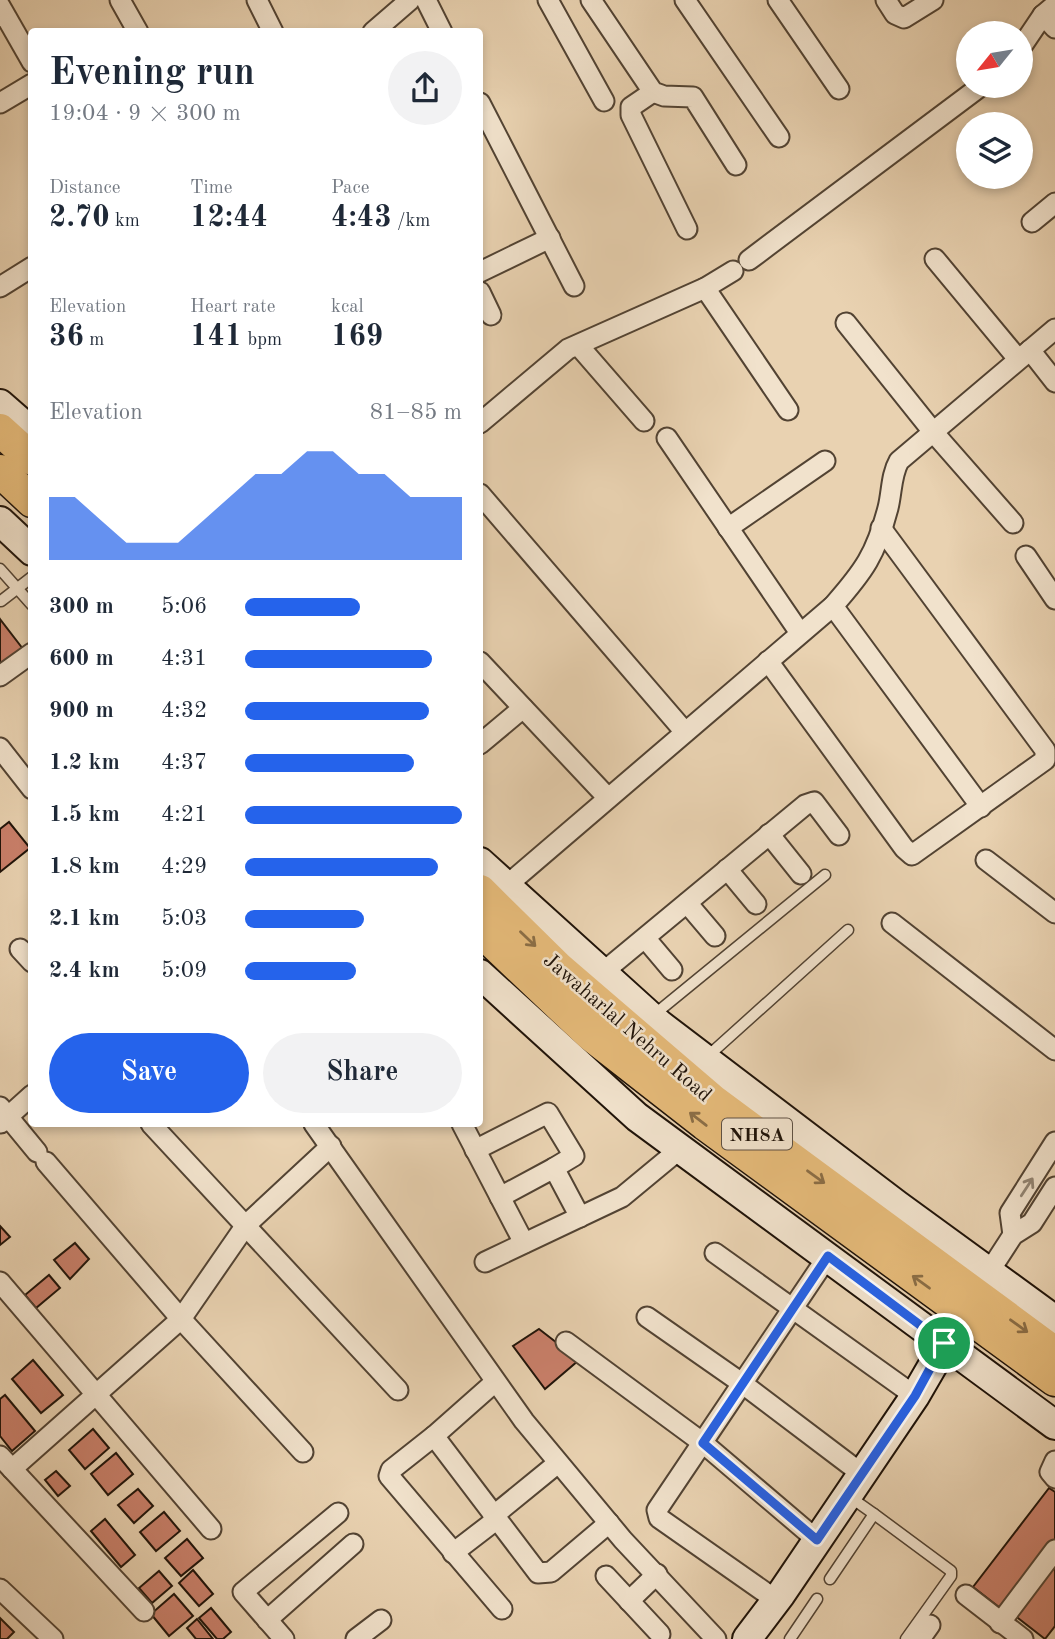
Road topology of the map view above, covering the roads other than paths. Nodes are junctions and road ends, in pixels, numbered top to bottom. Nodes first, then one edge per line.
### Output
1 (120, 0) edge
2 (257, 0) edge
3 (548, 0) edge
4 (591, 0) edge
5 (685, 0) edge
6 (778, 0) edge
7 (886, 0) edge
8 (933, 0) edge
9 (412, 1) edge
10 (0, 6) edge
11 (1051, 16) edge
12 (131, 28) edge
13 (271, 28) edge
14 (378, 28) edge
15 (438, 28) edge
16 (1033, 35) edge
17 (28, 55) edge
18 (28, 86) edge
19 (839, 89) dead end
20 (653, 92) junction
21 (965, 98) edge
22 (604, 101) dead end
23 (0, 103) edge
24 (483, 109) edge
25 (779, 137) dead end
26 (736, 165) dead end
27 (1055, 204) edge
28 (1032, 222) dead end
29 (687, 229) dead end
30 (550, 238) junction
31 (934, 259) dead end
32 (28, 270) edge
33 (483, 271) edge
34 (574, 286) dead end
35 (0, 287) edge
36 (705, 288) junction
37 (483, 298) edge
38 (491, 315) dead end
39 (846, 323) dead end
40 (1055, 329) edge
41 (578, 345) junction
42 (1024, 354) junction
43 (1055, 382) edge
44 (0, 404) edge
45 (788, 410) dead end
46 (483, 420) edge
47 (644, 421) dead end
48 (934, 433) junction
49 (25, 436) edge
50 (667, 438) dead end
51 (825, 461) dead end
52 (0, 471) edge
53 (28, 497) edge
54 (483, 497) edge
55 (0, 521) edge
56 (1013, 523) dead end
57 (728, 528) junction
58 (881, 528) junction
59 (28, 547) edge
60 (1026, 556) dead end
61 (0, 569) edge
62 (28, 580) edge
63 (17, 588) junction
64 (1055, 599) edge
65 (28, 600) edge
66 (1, 601) edge
67 (833, 606) junction
68 (800, 633) junction
69 (28, 656) edge
70 (768, 661) junction
71 (483, 665) edge
72 (0, 676) edge
73 (523, 708) junction
74 (685, 732) junction
75 (483, 741) edge
76 (0, 748) edge
77 (28, 784) edge
78 (608, 798) junction
79 (981, 807) junction
80 (769, 834) junction
81 (839, 835) dead end
82 (986, 860) dead end
83 (727, 869) junction
84 (802, 874) dead end
85 (825, 875) dead end
86 (483, 877) edge
87 (488, 902) edge
88 (687, 903) junction
89 (757, 904) dead end
90 (1055, 913) edge
91 (892, 923) dead end
92 (848, 930) dead end
93 (715, 936) dead end
94 (645, 937) junction
95 (672, 970) dead end
96 (602, 973) junction
97 (483, 983) edge
98 (651, 1017) junction
99 (1055, 1050) edge
100 (705, 1059) junction
101 (28, 1098) edge
102 (3, 1116) edge
103 (154, 1127) edge
104 (316, 1127) edge
105 (463, 1127) edge
106 (1055, 1142) edge
107 (331, 1146) junction
108 (681, 1149) junction
109 (475, 1150) junction
110 (554, 1168) junction
111 (1055, 1187) edge
112 (500, 1197) junction
113 (580, 1217) junction
114 (246, 1225) junction
115 (1013, 1235) junction
116 (524, 1243) junction
117 (715, 1253) dead end
118 (828, 1256) junction
119 (485, 1262) dead end
120 (0, 1282) edge
121 (976, 1293) junction
122 (794, 1307) junction
123 (647, 1317) dead end
124 (181, 1319) junction
125 (1055, 1320) edge
126 (566, 1342) dead end
127 (944, 1343) junction
128 (1055, 1353) edge
129 (1055, 1380) edge
130 (495, 1382) junction
131 (743, 1384) junction
132 (398, 1390) dead end
133 (96, 1393) junction
134 (915, 1396) junction
135 (1055, 1425) edge
136 (434, 1436) junction
137 (703, 1443) junction
138 (303, 1452) dead end
139 (1055, 1461) edge
140 (6, 1463) edge
141 (558, 1463) junction
142 (1055, 1478) edge
143 (855, 1485) junction
144 (338, 1513) dead end
145 (874, 1514) junction
146 (494, 1518) junction
147 (610, 1523) junction
148 (211, 1529) dead end
149 (817, 1540) junction
150 (353, 1544) dead end
151 (1055, 1550) edge
152 (453, 1553) junction
153 (657, 1574) junction
154 (606, 1576) dead end
155 (830, 1580) dead end
156 (0, 1589) edge
157 (967, 1595) dead end
158 (817, 1599) dead end
159 (776, 1600) junction
160 (629, 1601) junction
161 (502, 1609) dead end
162 (144, 1611) dead end
163 (267, 1620) junction
164 (381, 1620) dead end
165 (1000, 1623) junction
166 (660, 1634) dead end
167 (53, 1639) edge
168 (284, 1639) edge
169 (356, 1639) edge
170 (716, 1639) edge
171 (747, 1639) edge
172 (790, 1639) edge
173 (906, 1639) edge
174 (1023, 1639) edge

1 - 12 street
2 - 13 street
3 - 22 street
4 - 20 street
5 - 25 street
6 - 19 street
7 - 8 street
9 - 14 street
9 - 15 street
10 - 17 street
11 - 16 street
18 - 23 street
20 - 26 street
20 - 29 street
21 - 36 street
24 - 30 street
27 - 28 street
30 - 33 street
30 - 34 street
31 - 42 street
32 - 35 street
36 - 41 street
36 - 45 street
37 - 38 street
39 - 48 street
40 - 42 street
41 - 46 street
41 - 47 street
42 - 43 street
42 - 48 street
44 - 49 street
48 - 56 street
48 - 58 street
50 - 57 street
51 - 57 street
52 - 53 main road
54 - 74 street
55 - 59 street
57 - 68 street
58 - 67 street
58 - 79 street
60 - 64 street
61 - 63 lane
62 - 63 lane
63 - 65 lane
63 - 66 lane
67 - 68 street
67 - 79 street
68 - 70 street
69 - 72 street
70 - 74 street
70 - 79 street
71 - 73 street
73 - 75 street
73 - 78 street
74 - 78 street
76 - 77 street
78 - 87 street
80 - 81 street
80 - 83 street
80 - 84 street
82 - 90 street
83 - 88 street
83 - 89 street
85 - 98 lane
86 - 87 street
87 - 96 street
87 - 121 main road, Jawaharlal Nehru Road / NH8A
88 - 93 street
88 - 94 street
91 - 99 street
92 - 100 lane
94 - 95 street
94 - 96 street
96 - 98 street
97 - 108 street
98 - 100 street
100 - 121 street
101 - 102 street
102 - 124 street
103 - 114 street
104 - 107 street
105 - 109 street
115 -> 106 street
107 - 114 street
107 - 130 street
108 - 113 street
108 - 118 street
109 - 110 street
109 - 112 street
110 - 112 street
110 - 113 street
111 - 115 street
112 - 116 street
113 - 116 street
114 - 124 street
114 - 132 street
115 - 121 street
116 - 119 street
117 - 122 street
118 - 122 street
118 - 127 street
120 - 133 street
121 - 125 street
121 - 127 street
121 -> 128 main road, Jawaharlal Nehru Road / NH8A
121 - 129 main road, Jawaharlal Nehru Road / NH8A
122 - 131 street
122 - 134 street
123 - 131 street
124 - 133 street
124 - 138 street
126 - 137 street
127 - 134 street
127 - 135 street
130 - 136 street
130 - 141 street
131 - 137 street
131 - 143 street
133 - 140 street
133 - 148 street
134 - 143 street
136 - 146 street
136 - 152 street
137 - 149 street
137 - 159 street
139 - 142 street
140 - 162 street
141 - 146 street
141 - 147 street
143 - 145 lane
143 - 149 street
144 - 163 street
145 - 155 lane
145 - 173 lane
146 - 147 street
146 - 152 street
147 - 153 street
149 - 159 street
150 - 163 street
151 - 165 street
152 - 161 street
153 - 160 street
153 - 170 street
154 - 160 street
156 - 167 street
157 - 165 street
158 - 172 lane
159 - 171 street
160 - 166 street
163 - 168 street
164 - 169 street
165 - 174 street

